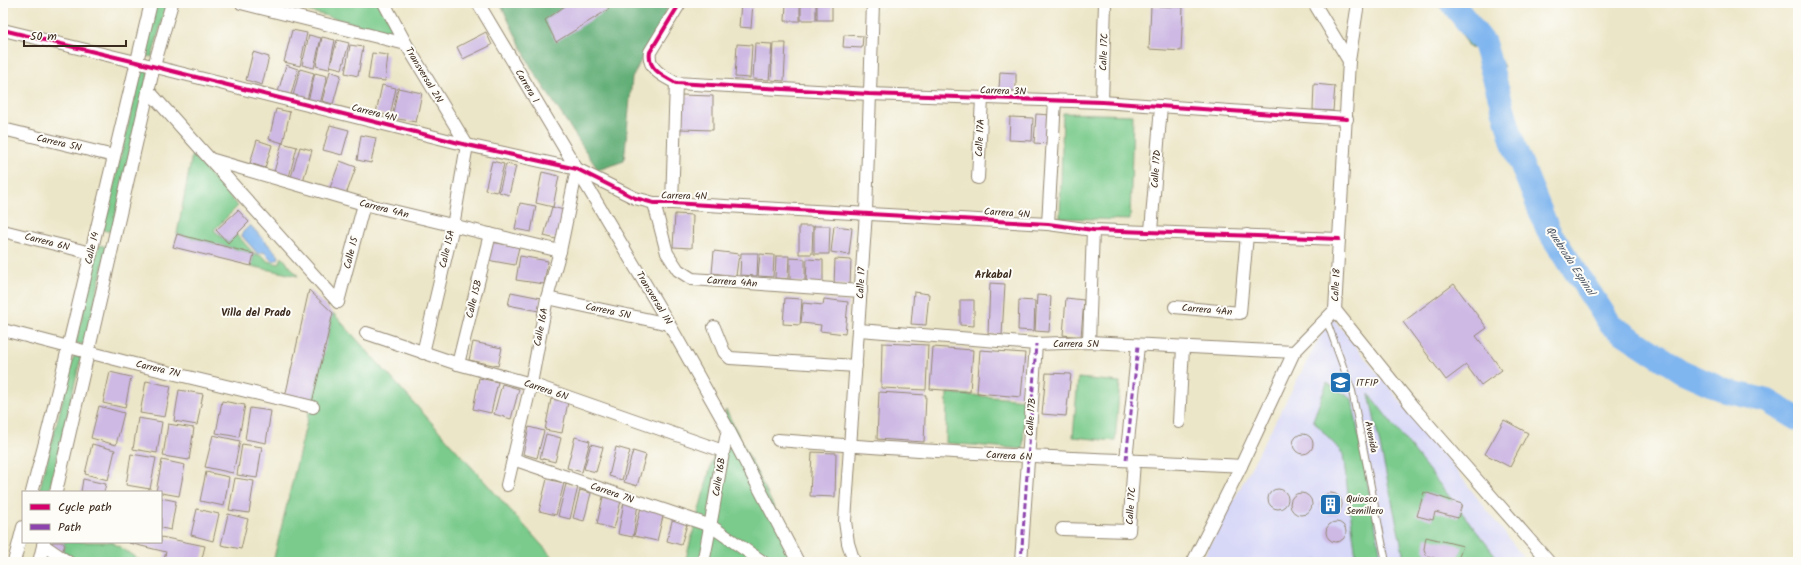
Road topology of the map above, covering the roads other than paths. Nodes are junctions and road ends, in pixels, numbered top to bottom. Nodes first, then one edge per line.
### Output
1 (151, 3) edge
2 (172, 3) edge
3 (242, 3) edge
4 (384, 3) edge
5 (478, 3) edge
6 (680, 3) edge
7 (873, 3) edge
8 (1105, 3) edge
9 (1314, 3) edge
10 (1358, 3) edge
11 (260, 5) edge
12 (3, 30) edge
13 (406, 44) junction
14 (1349, 61) junction
15 (136, 62) junction
16 (154, 66) junction
17 (676, 83) junction
18 (148, 90) junction
19 (870, 94) junction
20 (982, 98) junction
21 (1055, 100) junction
22 (1102, 102) junction
23 (1161, 106) junction
24 (1347, 119) junction
25 (3, 130) edge
26 (467, 145) junction
27 (114, 156) junction
28 (210, 159) junction
29 (577, 169) junction
30 (978, 178) dead end
31 (654, 203) junction
32 (672, 203) junction
33 (364, 204) junction
34 (866, 212) junction
35 (1048, 224) junction
36 (453, 226) junction
37 (1093, 230) junction
38 (3, 231) edge
39 (1151, 232) junction
40 (490, 234) junction
41 (1248, 235) junction
42 (1339, 239) junction
43 (560, 251) junction
44 (91, 252) junction
45 (861, 291) junction
46 (547, 298) junction
47 (1175, 307) dead end
48 (1335, 310) junction
49 (1326, 319) junction
50 (669, 324) junction
51 (714, 327) dead end
52 (3, 330) edge
53 (859, 330) junction
54 (366, 333) dead end
55 (1089, 342) junction
56 (1036, 344) junction
57 (69, 346) junction
58 (1138, 346) junction
59 (1183, 347) junction
60 (88, 352) junction
61 (1294, 352) junction
62 (422, 353) junction
63 (458, 364) junction
64 (856, 366) junction
65 (531, 384) junction
66 (313, 407) dead end
67 (1179, 422) dead end
68 (728, 429) junction
69 (778, 440) dead end
70 (851, 446) junction
71 (723, 451) junction
72 (1028, 457) junction
73 (513, 459) junction
74 (1130, 460) junction
75 (1241, 466) junction
76 (507, 485) dead end
77 (32, 491) edge
78 (56, 491) edge
79 (711, 526) junction
80 (1062, 529) dead end
81 (22, 531) edge
82 (44, 543) edge
83 (14, 562) edge
84 (39, 562) edge
85 (68, 562) edge
86 (703, 562) edge
87 (763, 562) edge
88 (798, 562) edge
89 (854, 562) edge
90 (1021, 562) edge
91 (1193, 562) edge
92 (1386, 562) edge
93 (1549, 562) edge

1 - 15 street, Calle 14
2 - 16 street, Calle 14
3 - 11 street
4 - 13 street, Transversal 2N
5 - 29 street, Carrera 1
6 - 17 street, Carrera 3N
7 - 19 street, Calle 17
8 - 22 street, Calle 17C
9 - 14 street
10 - 14 street, Calle 18
11 - 13 street
12 - 15 street, Carrera 4N
13 - 26 street, Transversal 2N
14 - 24 street, Calle 18
15 - 16 street, Carrera 4N
15 - 27 street, Calle 14
16 - 18 street, Calle 14
16 - 26 street, Carrera 4N
17 - 19 street, Carrera 3N
17 - 32 street
18 - 28 street
18 - 60 street, Calle 14
19 - 20 street, Carrera 3N
19 - 34 street, Calle 17
20 - 21 street, Carrera 3N
20 - 30 street, Calle 17A
21 - 22 street, Carrera 3N
21 - 35 street
22 - 23 street, Carrera 3N
23 - 24 street, Carrera 3N
23 - 39 street, Calle 17D
24 - 42 street, Calle 18
25 - 27 street, Carrera 5N
26 - 29 street, Carrera 4N
26 - 36 street, Calle 15A
27 - 44 street, Calle 14
28 - 33 street, Carrera 4An
28 - 33 street, Calle 15
29 - 31 street, Carrera 4N
29 - 43 street, Calle 16A
29 - 50 street, Transversal 1N
31 - 32 street, Carrera 4N
31 - 45 street, Carrera 4An
32 - 34 street, Carrera 4N
33 - 36 street, Carrera 4An
34 - 35 street, Carrera 4N
34 - 45 street, Calle 17
35 - 37 street, Carrera 4N
36 - 40 street, Carrera 4An
36 - 62 street, Calle 15A
37 - 39 street, Carrera 4N
37 - 55 street
38 - 44 street, Carrera 6N
39 - 41 street, Carrera 4N
40 - 43 street, Carrera 4An
40 - 63 street, Calle 15B
41 - 42 street, Carrera 4N
41 - 47 street, Carrera 4An
42 - 48 street, Calle 18
43 - 46 street, Calle 16A
44 - 57 street, Calle 14
45 - 53 street, Calle 17
46 - 50 street, Carrera 5N
46 - 65 street, Calle 16A
48 - 49 street, Calle 18
48 - 93 street
49 - 61 street, Calle 18
49 - 92 lane, Avenida
50 - 68 street, Transversal 1N
51 - 64 street
52 - 57 street, Carrera 7N
53 - 56 street, Carrera 5N
53 - 64 street, Calle 17
54 - 62 street, Carrera 6N
55 - 56 street, Carrera 5N
55 - 58 street, Carrera 5N
56 - 72 street, Calle 17B
57 - 60 street, Carrera 7N
57 - 77 street, Calle 14
58 - 59 street, Carrera 5N
58 - 74 street, Calle 17C
59 - 61 street, Carrera 5N
59 - 67 street
60 - 66 street, Carrera 7N
60 - 78 street, Calle 14
61 - 75 street, Calle 18
62 - 63 street, Carrera 6N
63 - 65 street, Carrera 6N
64 - 70 street, Calle 17
65 - 71 street, Carrera 6N
65 - 73 street, Calle 16A
68 - 71 street, Calle 16B
68 - 88 street, Transversal 1N
69 - 70 street, Carrera 6N
70 - 72 street, Carrera 6N
70 - 89 street, Calle 17
71 - 79 street, Calle 16B
72 - 74 street, Carrera 6N
72 - 90 street, Calle 17B
73 - 76 street, Calle 16A
73 - 79 street, Carrera 7N
74 - 75 street, Carrera 6N
74 - 80 street, Calle 17C
75 - 91 street, Calle 18
79 - 86 street, Calle 16B
79 - 87 street, Carrera 7N
81 - 83 street
82 - 84 street
82 - 85 street

